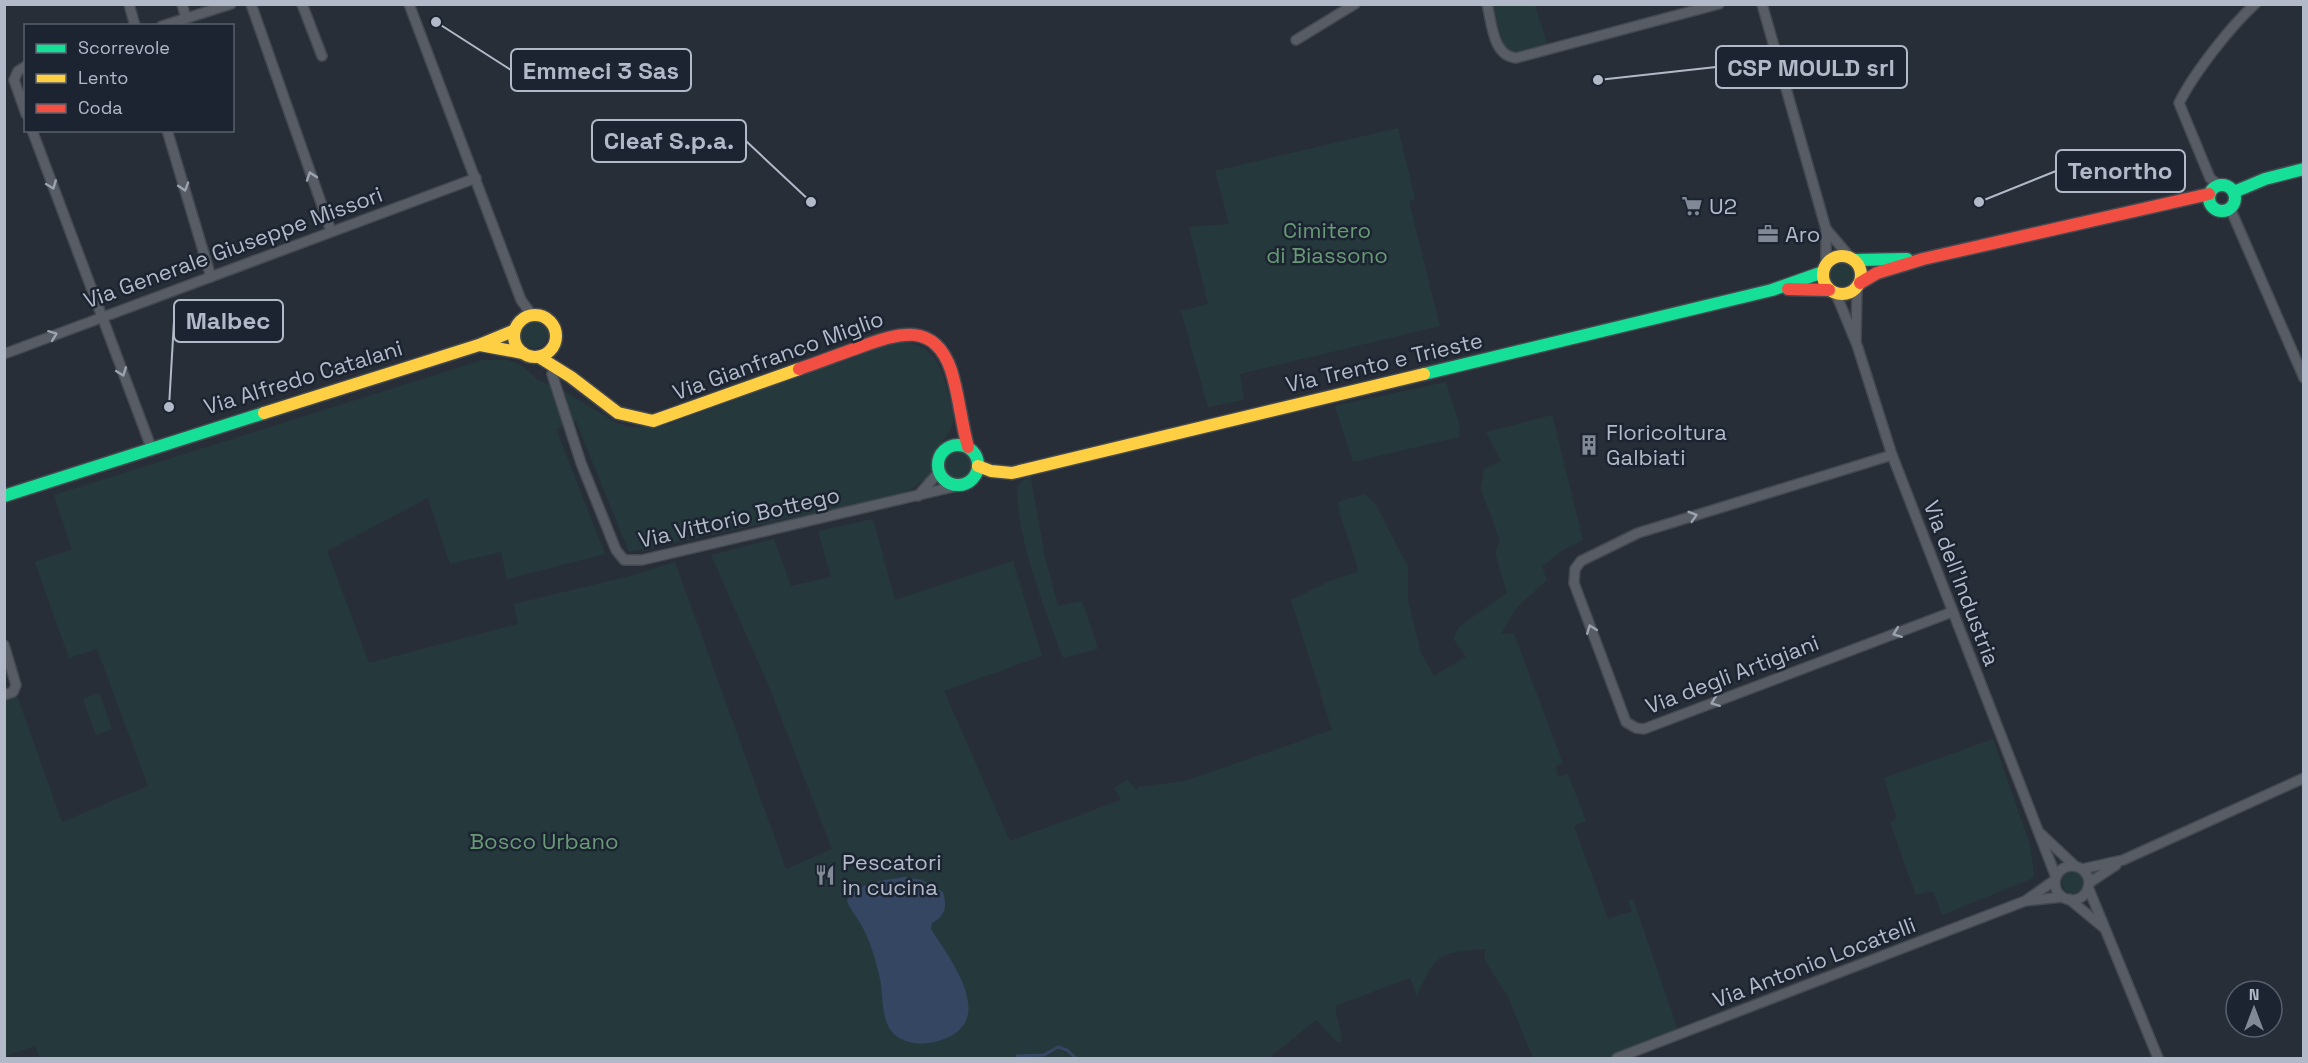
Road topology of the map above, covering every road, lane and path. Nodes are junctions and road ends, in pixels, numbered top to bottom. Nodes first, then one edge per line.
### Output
1 (182, 4) edge
2 (231, 4) edge
3 (251, 4) edge
4 (302, 4) edge
5 (409, 4) edge
6 (1355, 4) edge
7 (1487, 4) edge
8 (1719, 4) edge
9 (1762, 4) edge
10 (2238, 4) edge
11 (2254, 4) edge
12 (130, 6) edge
13 (2243, 15) junction
14 (186, 18) junction
15 (134, 24) edge
16 (168, 24) edge
17 (1296, 40) dead end
18 (322, 56) dead end
19 (24, 68) edge
20 (24, 109) edge
21 (33, 132) edge
22 (168, 132) edge
23 (2304, 169) edge
24 (476, 178) junction
25 (2213, 189) junction
26 (2234, 192) junction
27 (2230, 208) junction
28 (1826, 229) junction
29 (331, 231) junction
30 (1852, 258) junction
31 (1923, 259) junction
32 (1824, 268) junction
33 (211, 277) junction
34 (1858, 286) junction
35 (1772, 290) junction
36 (1833, 292) junction
37 (532, 315) junction
38 (101, 317) junction
39 (513, 331) junction
40 (479, 345) junction
41 (1857, 345) junction
42 (554, 346) junction
43 (523, 353) junction
44 (4, 354) edge
45 (539, 357) junction
46 (552, 374) dead end
47 (572, 377) junction
48 (2304, 378) edge
49 (959, 413) junction
50 (951, 445) junction
51 (151, 447) junction
52 (969, 447) junction
53 (1892, 455) junction
54 (978, 466) junction
55 (938, 473) junction
56 (1006, 473) junction
57 (966, 483) junction
58 (4, 496) edge
59 (918, 496) junction
60 (1952, 612) junction
61 (4, 645) edge
62 (9, 694) edge
63 (2304, 778) edge
64 (2038, 832) junction
65 (2123, 860) junction
66 (2078, 868) junction
67 (2056, 878) junction
68 (2089, 885) junction
69 (2066, 898) junction
70 (2025, 901) junction
71 (2108, 932) junction
72 (1617, 1059) edge
73 (2158, 1059) edge

1 - 14 street
2 - 14 street
29 -> 3 street
4 - 18 street
5 - 24 street
6 - 17 street
7 - 8 street
9 - 28 street
10 - 13 street
11 - 13 street
12 - 15 street
13 - 25 street
14 - 16 street
19 - 20 street
21 -> 38 street
22 -> 33 street
23 - 26 street
24 - 29 street, Via Generale Giuseppe Missori
24 - 37 street
25 - 26 street
25 - 27 street
25 - 31 street, Via Trento e Trieste
26 - 27 street
27 - 48 street
28 - 30 street
28 - 32 street
29 - 33 street, Via Generale Giuseppe Missori
30 - 31 street, Via Trento e Trieste
30 - 32 street, Via Trento e Trieste
30 - 34 street
31 - 34 street, Via Trento e Trieste
32 - 35 street, Via Trento e Trieste
32 - 36 street
33 - 38 street, Via Generale Giuseppe Missori
34 - 36 street, Via Trento e Trieste
34 - 41 street, Via dell'Industria
35 - 36 street, Via Trento e Trieste
35 - 56 street, Via Trento e Trieste
36 - 41 street, Via dell'Industria
37 - 39 street
37 - 42 street
44 -> 38 street, Via Generale Giuseppe Missori
38 -> 51 street
39 - 40 street, Via Alfredo Catalani
39 - 43 street
40 - 43 street, Via Alfredo Catalani
40 - 51 street, Via Alfredo Catalani
41 - 53 street, Via dell'Industria
42 - 45 street
42 - 47 street, Via Gianfranco Miglio
43 - 45 street
45 - 47 street, Via Gianfranco Miglio
46 - 59 street, Via Vittorio Bottego
47 - 49 street, Via Gianfranco Miglio
49 - 50 street, Via Gianfranco Miglio
49 - 52 street, Via Gianfranco Miglio
50 - 52 street
50 - 55 street
51 - 58 street, Via Alfredo Catalani
52 - 54 street
53 - 60 street, Via dell'Industria
60 -> 53 street, Via degli Artigiani
54 - 56 street, Via Trento e Trieste
54 - 57 street
55 - 57 street
55 - 59 street
56 - 57 street, Via Trento e Trieste
57 - 59 street, Via Vittorio Bottego
60 - 64 street, Via dell'Industria
61 - 62 street
63 - 65 street
64 - 66 street
64 - 67 street, Via dell'Industria
65 - 66 street
65 - 68 street
66 - 67 street
66 - 68 street
67 - 69 street
67 - 70 street, Via Antonio Locatelli
68 - 69 street
68 - 71 street
69 - 70 street, Via Antonio Locatelli
69 - 71 street
70 - 72 street, Via Antonio Locatelli
71 - 73 street

